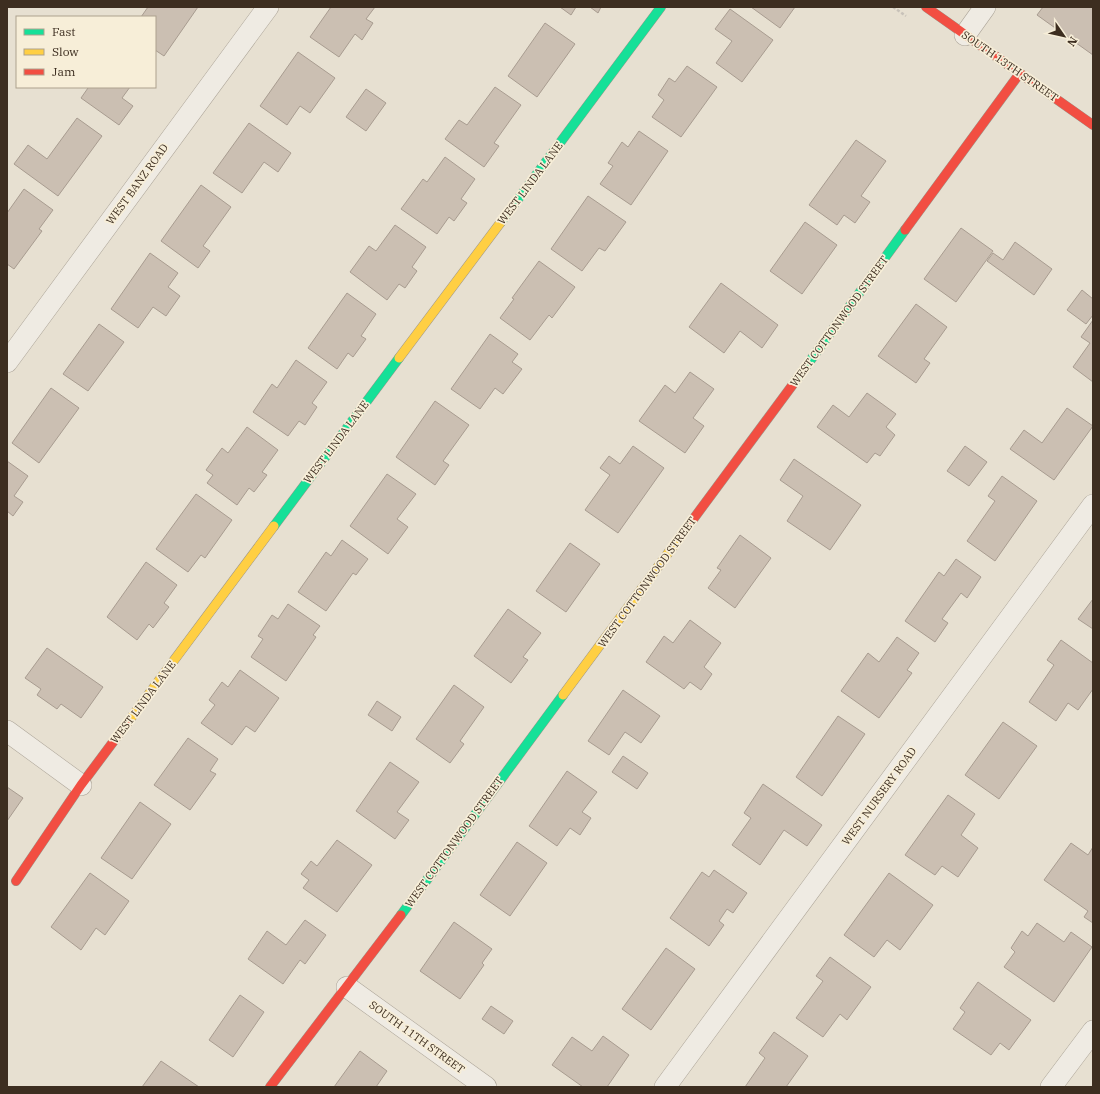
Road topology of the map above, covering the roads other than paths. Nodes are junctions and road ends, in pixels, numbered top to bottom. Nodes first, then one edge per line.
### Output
1 (268, 7) edge
2 (661, 7) edge
3 (926, 7) edge
4 (985, 7) edge
5 (965, 35) junction
6 (1020, 73) junction
7 (1093, 125) edge
8 (7, 362) edge
9 (1093, 504) edge
10 (7, 731) edge
11 (81, 785) junction
12 (16, 881) dead end
13 (347, 987) junction
14 (1093, 1031) edge
15 (270, 1087) edge
16 (486, 1087) edge
17 (665, 1087) edge
18 (1051, 1087) edge

1 - 8 street, WEST BANZ ROAD
2 - 11 street, WEST LINDA LANE
3 - 5 street, SOUTH 13TH STREET
4 - 5 street
5 - 6 street, SOUTH 13TH STREET
6 - 7 street, SOUTH 13TH STREET
6 - 13 street, WEST COTTONWOOD STREET
9 - 17 street, WEST NURSERY ROAD
10 - 11 street
11 - 12 street, WEST LINDA LANE
13 - 15 street, WEST COTTONWOOD STREET
13 - 16 street, SOUTH 11TH STREET
14 - 18 street

